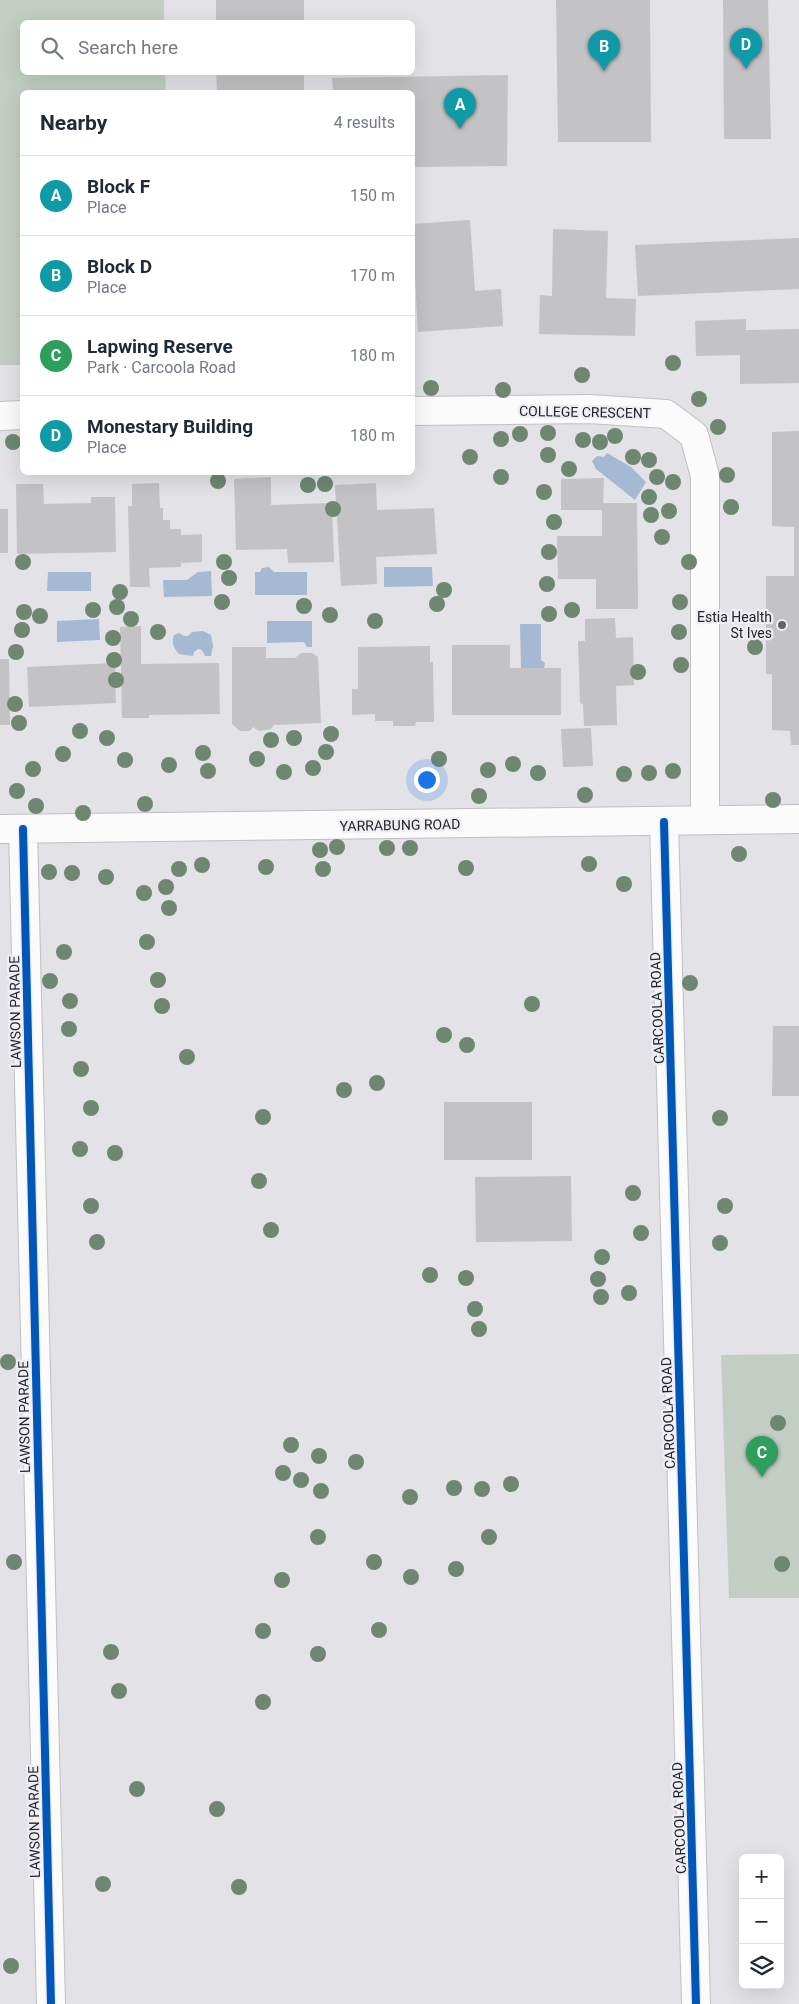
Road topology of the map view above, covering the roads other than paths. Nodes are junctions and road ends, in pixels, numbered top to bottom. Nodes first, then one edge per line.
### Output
1 (415, 411) edge
2 (20, 415) edge
3 (0, 416) edge
4 (799, 819) edge
5 (705, 820) junction
6 (664, 822) junction
7 (12, 829) edge
8 (51, 2004) edge
9 (696, 2004) edge

1 - 5 street, COLLEGE CRESCENT
2 - 3 street
4 - 5 street, YARRABUNG ROAD
5 - 6 street, YARRABUNG ROAD
6 - 7 street, YARRABUNG ROAD
6 - 9 street, CARCOOLA ROAD
7 - 8 street, LAWSON PARADE

